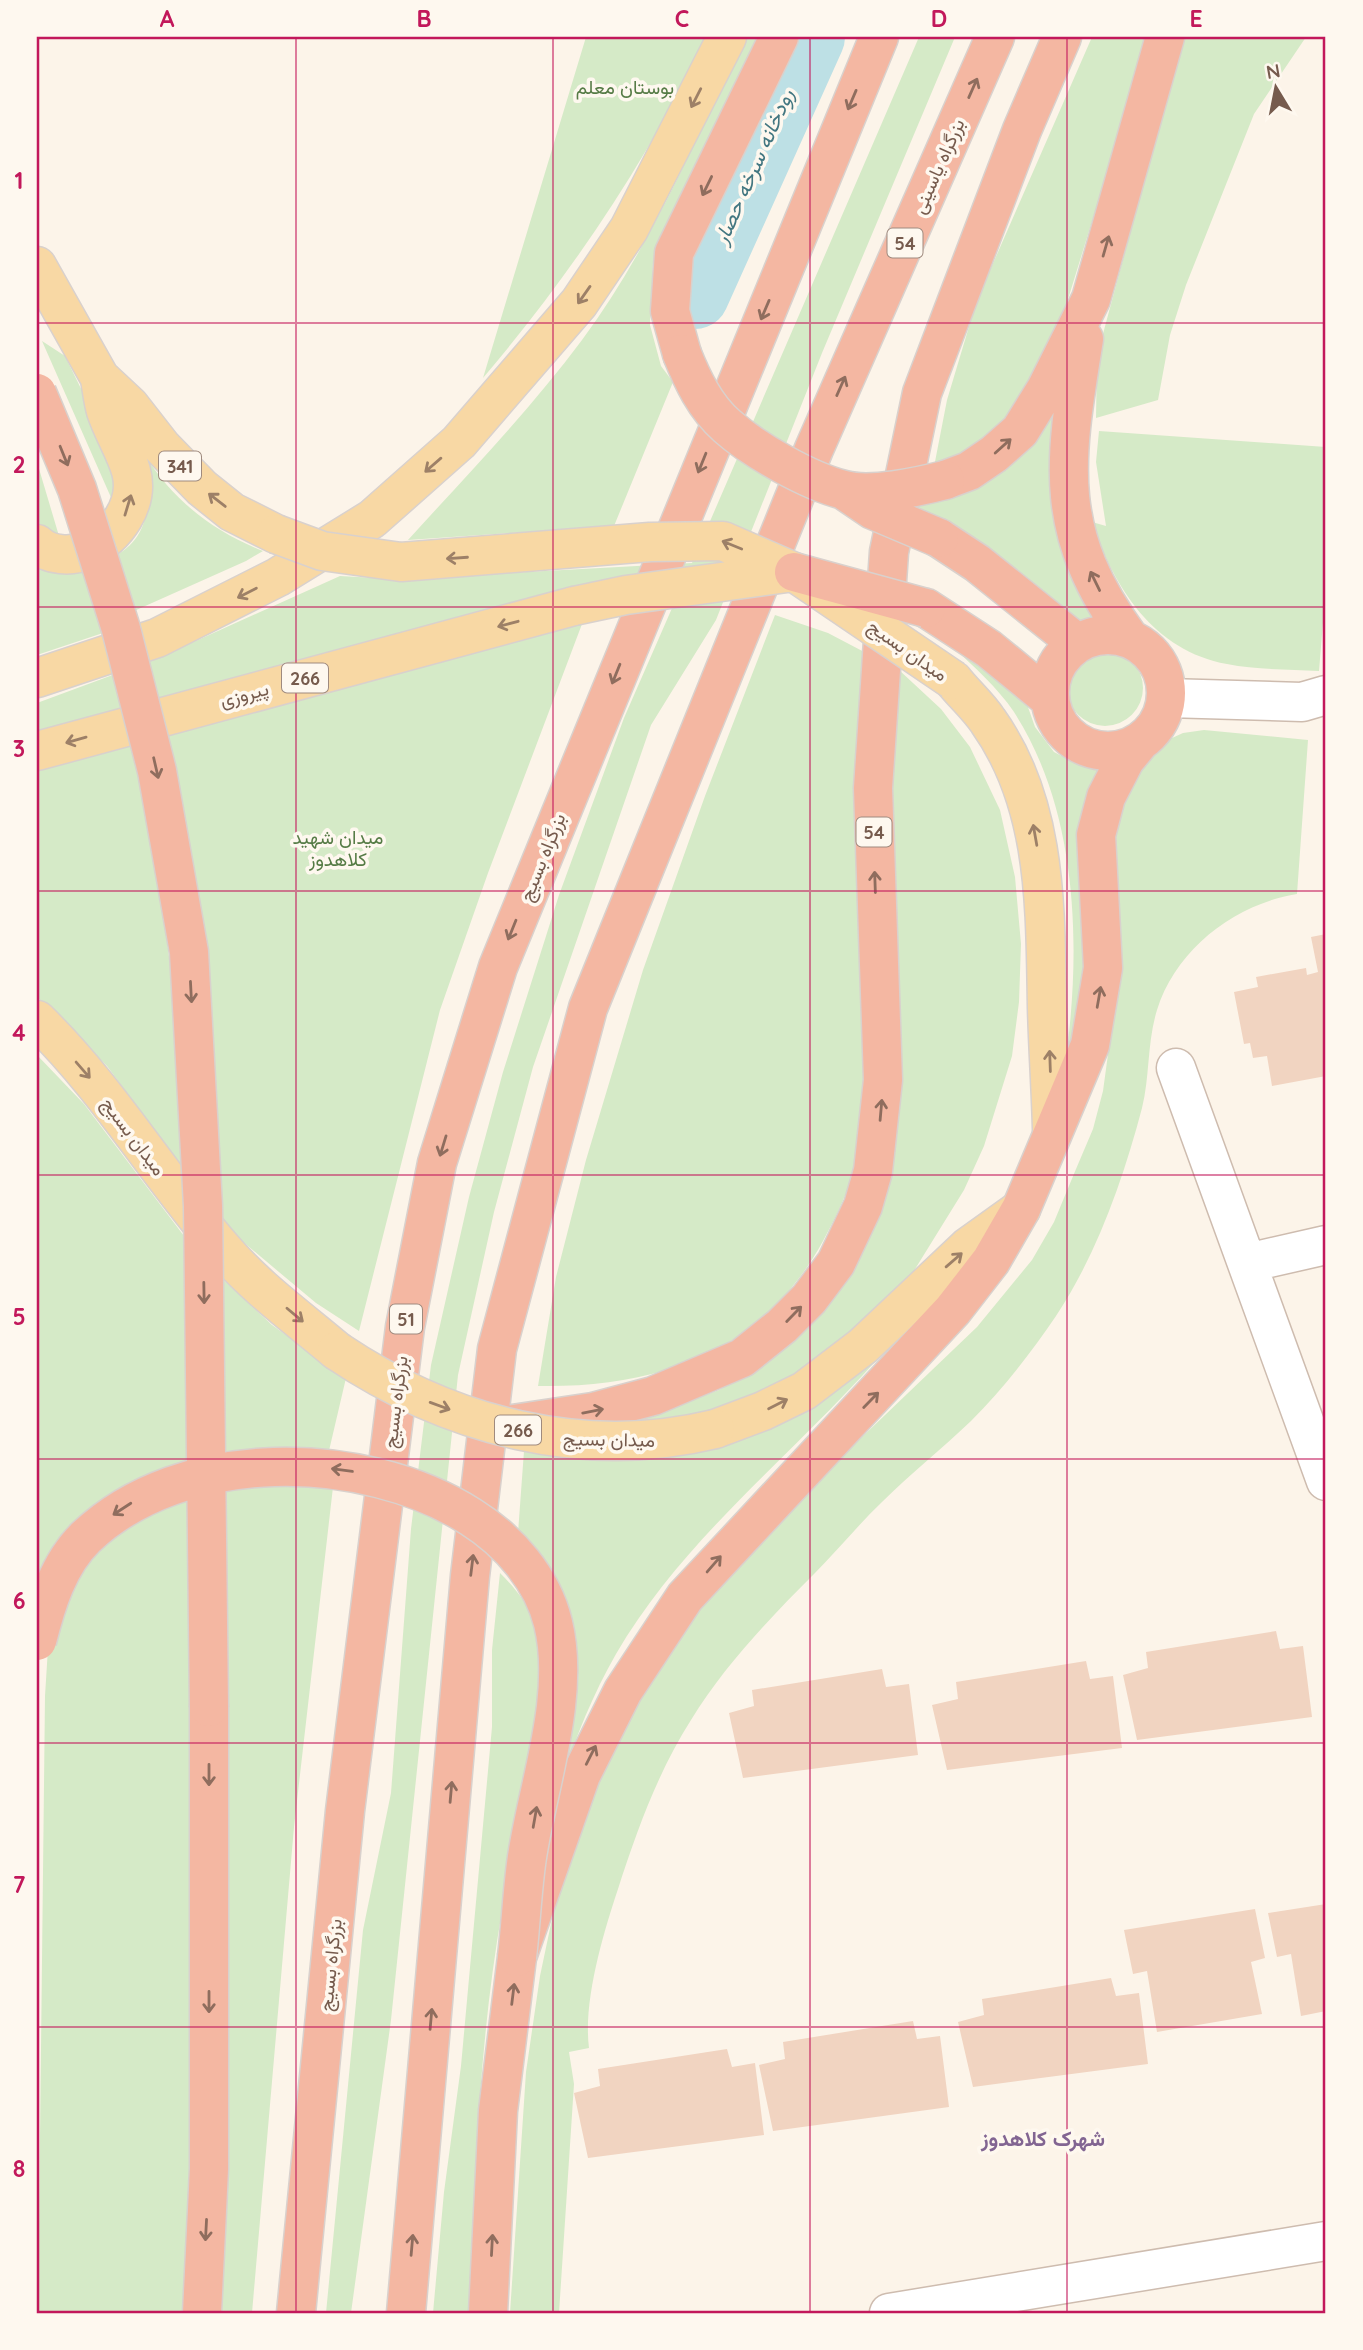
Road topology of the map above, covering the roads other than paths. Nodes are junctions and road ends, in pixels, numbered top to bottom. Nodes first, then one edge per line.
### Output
1 (727, 37) edge
2 (779, 37) edge
3 (879, 37) edge
4 (995, 37) edge
5 (1062, 37) edge
6 (1165, 37) edge
7 (37, 266) edge
8 (1091, 299) junction
9 (100, 379) junction
10 (37, 393) edge
11 (845, 491) junction
12 (37, 544) edge
13 (794, 572) junction
14 (1130, 639) junction
15 (1077, 643) junction
16 (37, 678) edge
17 (1167, 698) junction
18 (1050, 699) junction
19 (1318, 705) edge
20 (1139, 743) junction
21 (37, 751) edge
22 (37, 1020) edge
23 (1176, 1068) dead end
24 (1052, 1129) junction
25 (1021, 1209) junction
26 (1326, 1245) edge
27 (1247, 1263) junction
28 (501, 1426) junction
29 (1326, 1481) edge
30 (37, 1641) edge
31 (517, 1957) junction
32 (1326, 2241) edge
33 (202, 2313) edge
34 (296, 2313) edge
35 (406, 2313) edge
36 (488, 2313) edge
37 (889, 2313) edge

1 -> 16 main road
2 -> 11 highway, bridge
3 -> 34 highway, بزرگراه بسیج / 51
35 -> 4 highway, بزرگراه یاسینی / 54
28 -> 5 highway, 54
8 -> 6 highway
7 - 9 main road, 341
11 -> 8 highway, bridge
14 -> 8 highway
12 -> 9 main road
13 -> 9 main road, میدان بسیج / 341, bridge
10 -> 33 highway, bridge
11 - 15 highway, bridge
13 - 18 highway, bridge
13 -> 21 main road, پیروزی / 266, bridge
24 -> 13 main road, میدان بسیج, bridge
14 - 15 highway
14 - 17 highway
15 - 18 highway
17 - 19 street
17 - 20 highway
18 - 20 highway
24 -> 20 highway
22 -> 28 main road, میدان بسیج / 266, bridge
23 - 27 street
24 - 25 highway
28 -> 25 main road, میدان بسیج / 266, bridge
31 -> 25 highway
26 - 27 street
27 - 29 street
31 -> 30 highway, bridge
36 -> 31 highway
32 - 37 street

